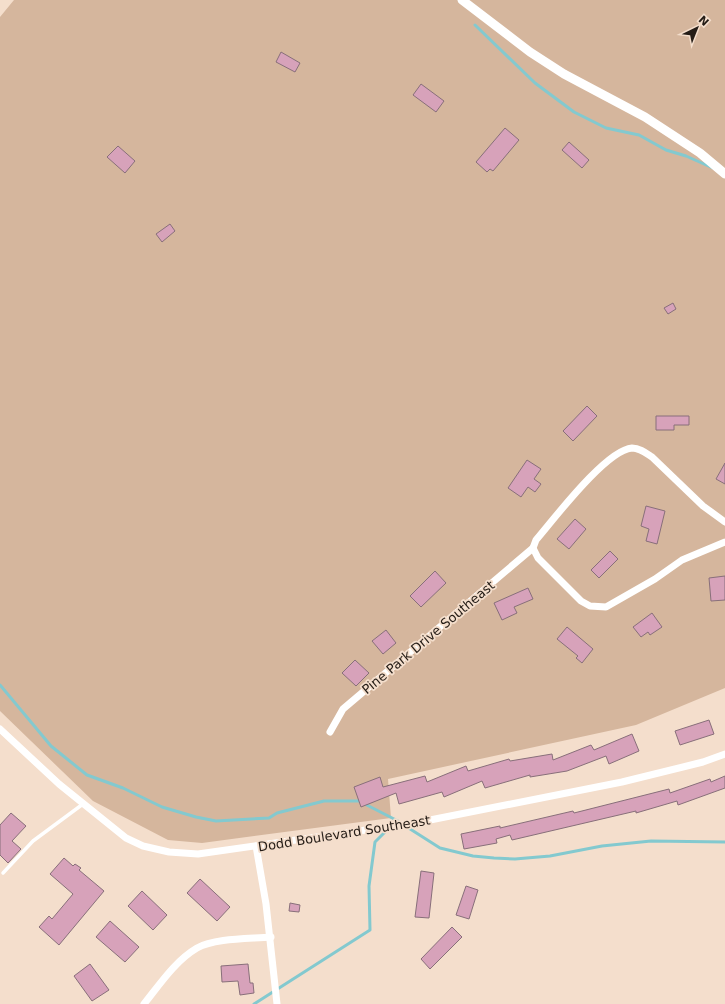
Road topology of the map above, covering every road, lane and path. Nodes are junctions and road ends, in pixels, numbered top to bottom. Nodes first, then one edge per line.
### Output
1 (462, 0) edge
2 (725, 174) edge
3 (725, 522) edge
4 (725, 542) edge
5 (534, 548) junction
6 (0, 729) edge
7 (330, 732) dead end
8 (725, 754) edge
9 (82, 804) junction
10 (256, 846) junction
11 (3, 873) dead end
12 (271, 937) junction
13 (144, 1004) edge
14 (277, 1004) edge

1 - 2 street
3 - 5 street, Pine Park Drive Southeast
4 - 5 street
5 - 7 street, Pine Park Drive Southeast
6 - 9 street, Dodd Boulevard Southeast
8 - 10 street, Dodd Boulevard Southeast
9 - 10 street, Dodd Boulevard Southeast
9 - 11 lane
10 - 12 street
12 - 13 street
12 - 14 street

